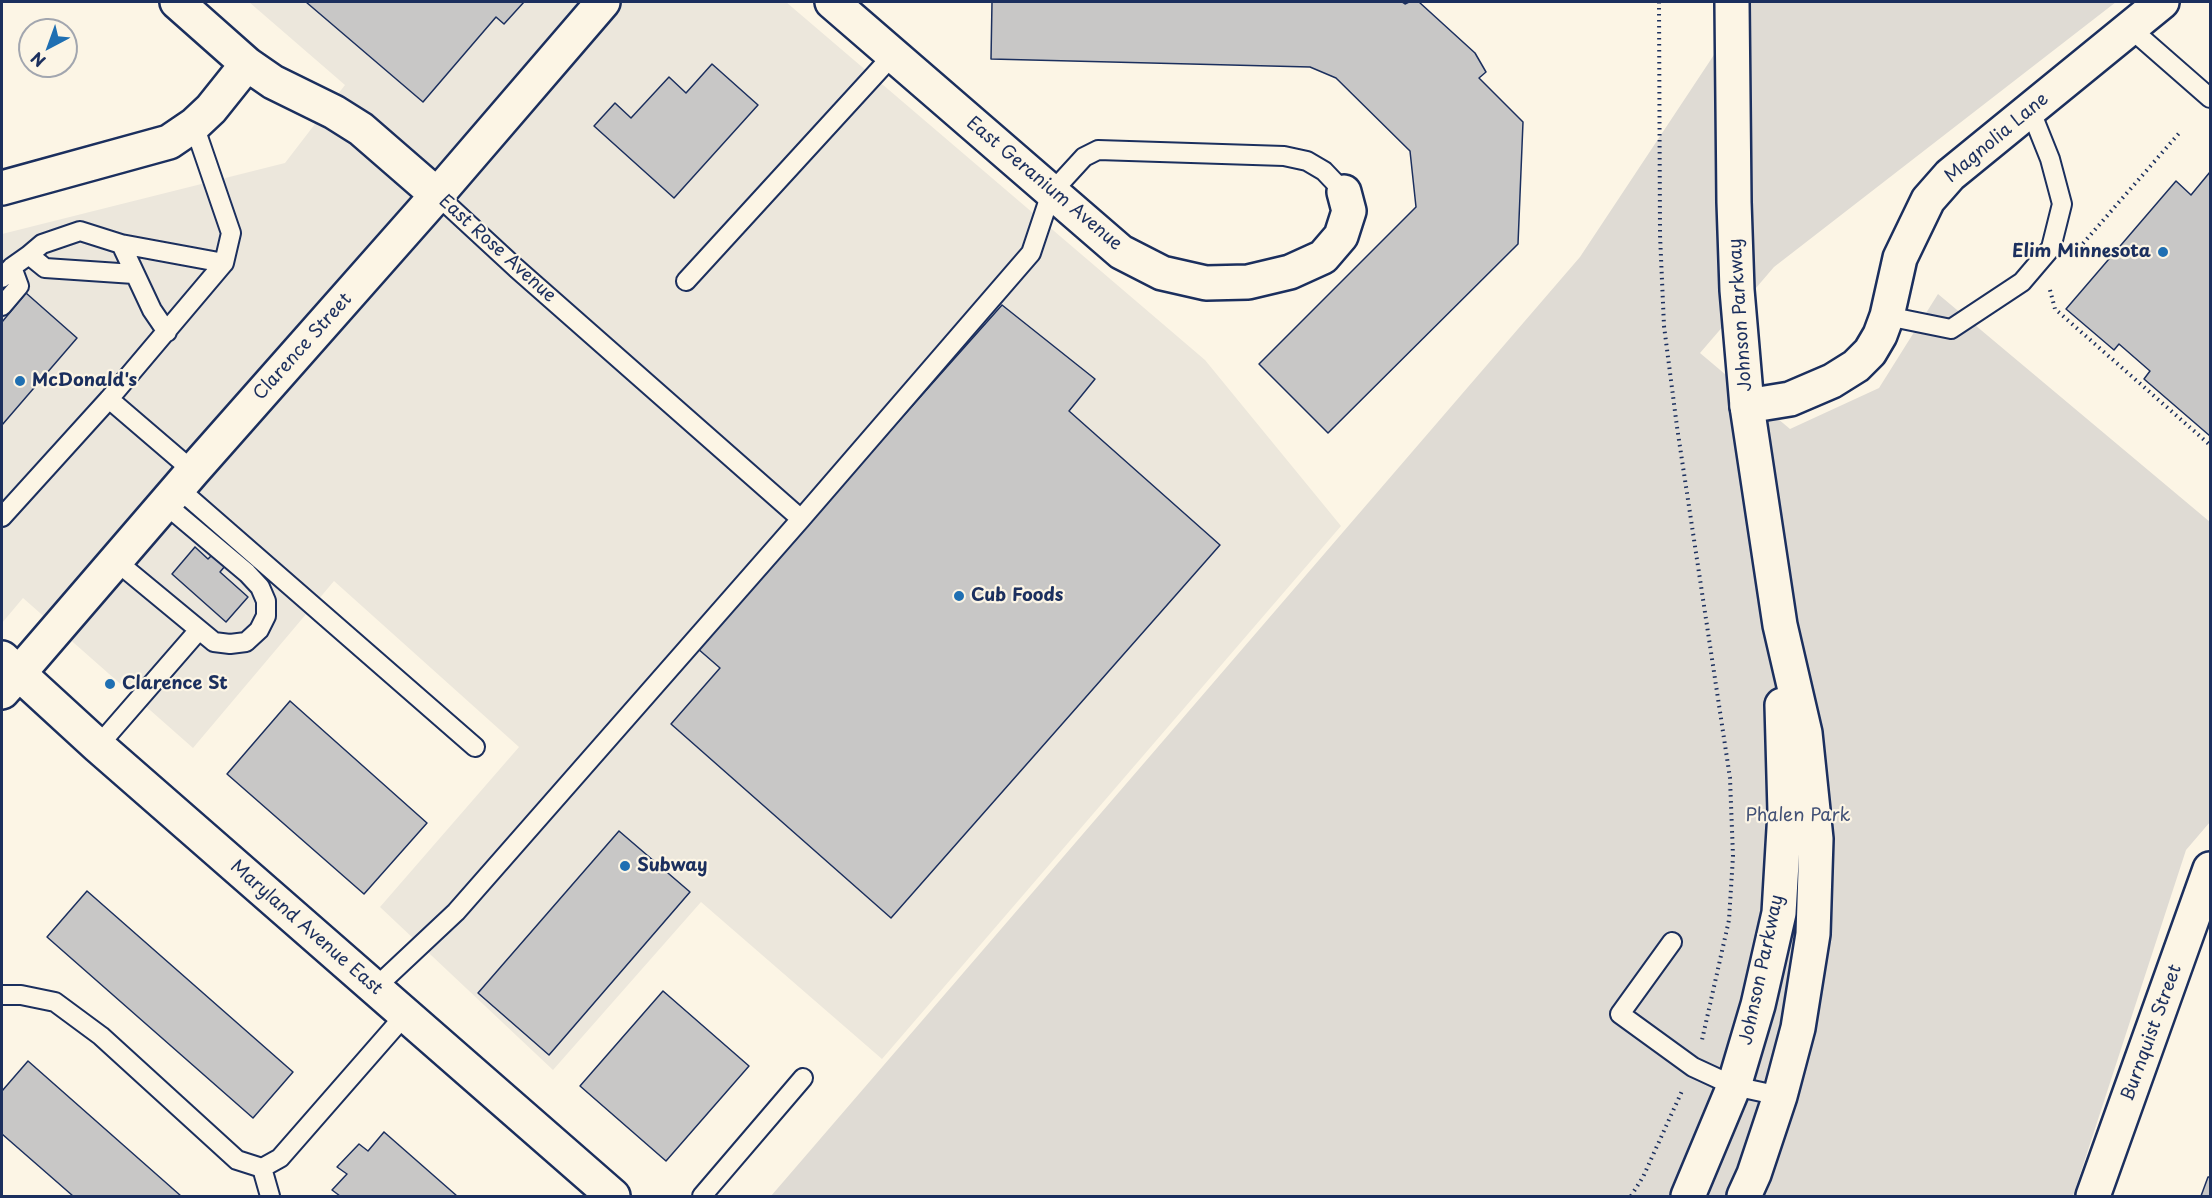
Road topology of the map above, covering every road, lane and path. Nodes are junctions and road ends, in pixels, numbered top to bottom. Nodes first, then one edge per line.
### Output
1 (177, 2) edge
2 (603, 2) edge
3 (832, 2) edge
4 (1659, 2) edge
5 (1732, 2) edge
6 (2162, 2) edge
7 (2130, 28) junction
8 (893, 55) junction
9 (247, 64) junction
10 (2211, 98) edge
11 (2030, 109) junction
12 (194, 125) junction
13 (2181, 131) dead end
14 (2, 188) edge
15 (1344, 192) joint
16 (1051, 193) junction
17 (437, 195) junction
18 (121, 244) junction
19 (2074, 254) dead end
20 (29, 255) junction
21 (224, 263) junction
22 (7, 273) edge
23 (134, 274) junction
24 (686, 281) dead end
25 (2050, 287) dead end
26 (2, 306) edge
27 (1887, 316) junction
28 (167, 332) junction
29 (109, 399) junction
30 (1747, 406) junction
31 (2211, 445) edge
32 (178, 488) junction
33 (2, 517) edge
34 (801, 519) junction
35 (116, 561) junction
36 (1780, 625) junction
37 (198, 631) junction
38 (7, 674) edge
39 (98, 746) junction
40 (475, 747) dead end
41 (2211, 869) edge
42 (1672, 942) dead end
43 (375, 988) junction
44 (2, 995) edge
45 (405, 1016) junction
46 (1693, 1067) junction
47 (803, 1078) dead end
48 (1734, 1086) junction
49 (1779, 1096) junction
50 (262, 1168) junction
51 (270, 1197) edge
52 (613, 1197) edge
53 (702, 1197) edge
54 (1631, 1197) edge
55 (1688, 1197) edge
56 (1744, 1197) edge
57 (2093, 1197) edge

1 - 9 street, East Rose Avenue
2 - 17 street, Clarence Street
3 - 8 street, East Geranium Avenue
4 - 46 path
5 - 30 street, Johnson Parkway
6 - 7 street, Magnolia Lane
7 - 10 lane
7 - 11 street, Magnolia Lane
8 - 16 street, East Geranium Avenue
8 - 24 lane
9 - 12 street
9 - 17 street, East Rose Avenue
11 - 27 street, Magnolia Lane
11 - 27 lane
12 - 14 street
12 - 21 lane
13 - 19 path
15 - 16 lane
15 - 16 street, East Geranium Avenue
16 - 34 lane
17 - 32 street, Clarence Street
17 - 34 lane, East Rose Avenue
18 - 20 lane
18 - 21 lane
18 - 23 lane
20 - 22 lane
20 - 23 lane
21 - 28 lane
22 - 26 lane
23 - 28 lane
25 - 31 path
27 - 30 street, Magnolia Lane
28 - 29 lane
29 - 32 lane
29 - 33 lane
30 - 36 street, Johnson Parkway
32 - 35 street, Clarence Street
32 - 37 lane
32 - 40 lane
34 - 43 lane
35 - 37 lane
35 - 38 street, Clarence Street
36 - 48 street, Johnson Parkway
36 - 49 street, Johnson Parkway
37 - 39 lane
38 - 39 street, Maryland Avenue East
39 - 43 street, Maryland Avenue East
41 - 57 street, Burnquist Street
42 - 46 lane
43 - 45 street, Maryland Avenue East
44 - 50 lane
45 - 50 lane
45 - 52 street, Maryland Avenue East
46 - 48 lane
46 - 54 path
47 - 53 lane
48 - 49 lane
48 - 55 street, Johnson Parkway
49 - 56 street, Johnson Parkway
50 - 51 lane

